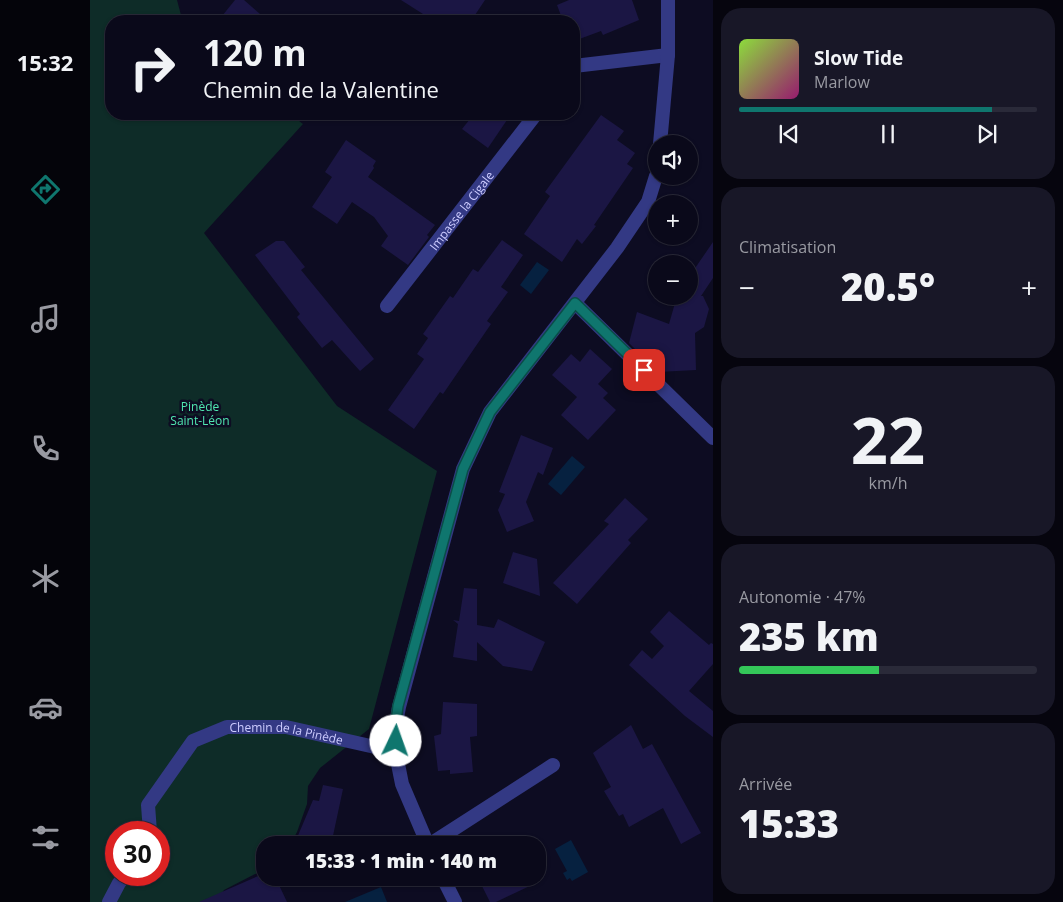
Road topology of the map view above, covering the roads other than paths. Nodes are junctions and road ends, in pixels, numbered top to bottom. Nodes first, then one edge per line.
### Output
1 (668, 0) edge
2 (668, 55) junction
3 (580, 65) edge
4 (531, 120) edge
5 (661, 135) edge
6 (653, 185) edge
7 (575, 303) junction
8 (387, 306) dead end
9 (713, 438) edge
10 (396, 754) junction
11 (554, 765) dead end
12 (149, 821) edge
13 (425, 836) edge
14 (443, 836) edge
15 (118, 886) edge
16 (447, 886) edge
17 (109, 902) edge
18 (455, 902) edge

1 - 2 street
2 - 3 street
2 - 5 street
4 - 8 street, Impasse la Cigale
6 - 7 street
7 - 9 street
7 - 10 street
10 - 12 street, Chemin de la Pinède
10 - 13 street
11 - 14 street
15 - 17 street
16 - 18 street

